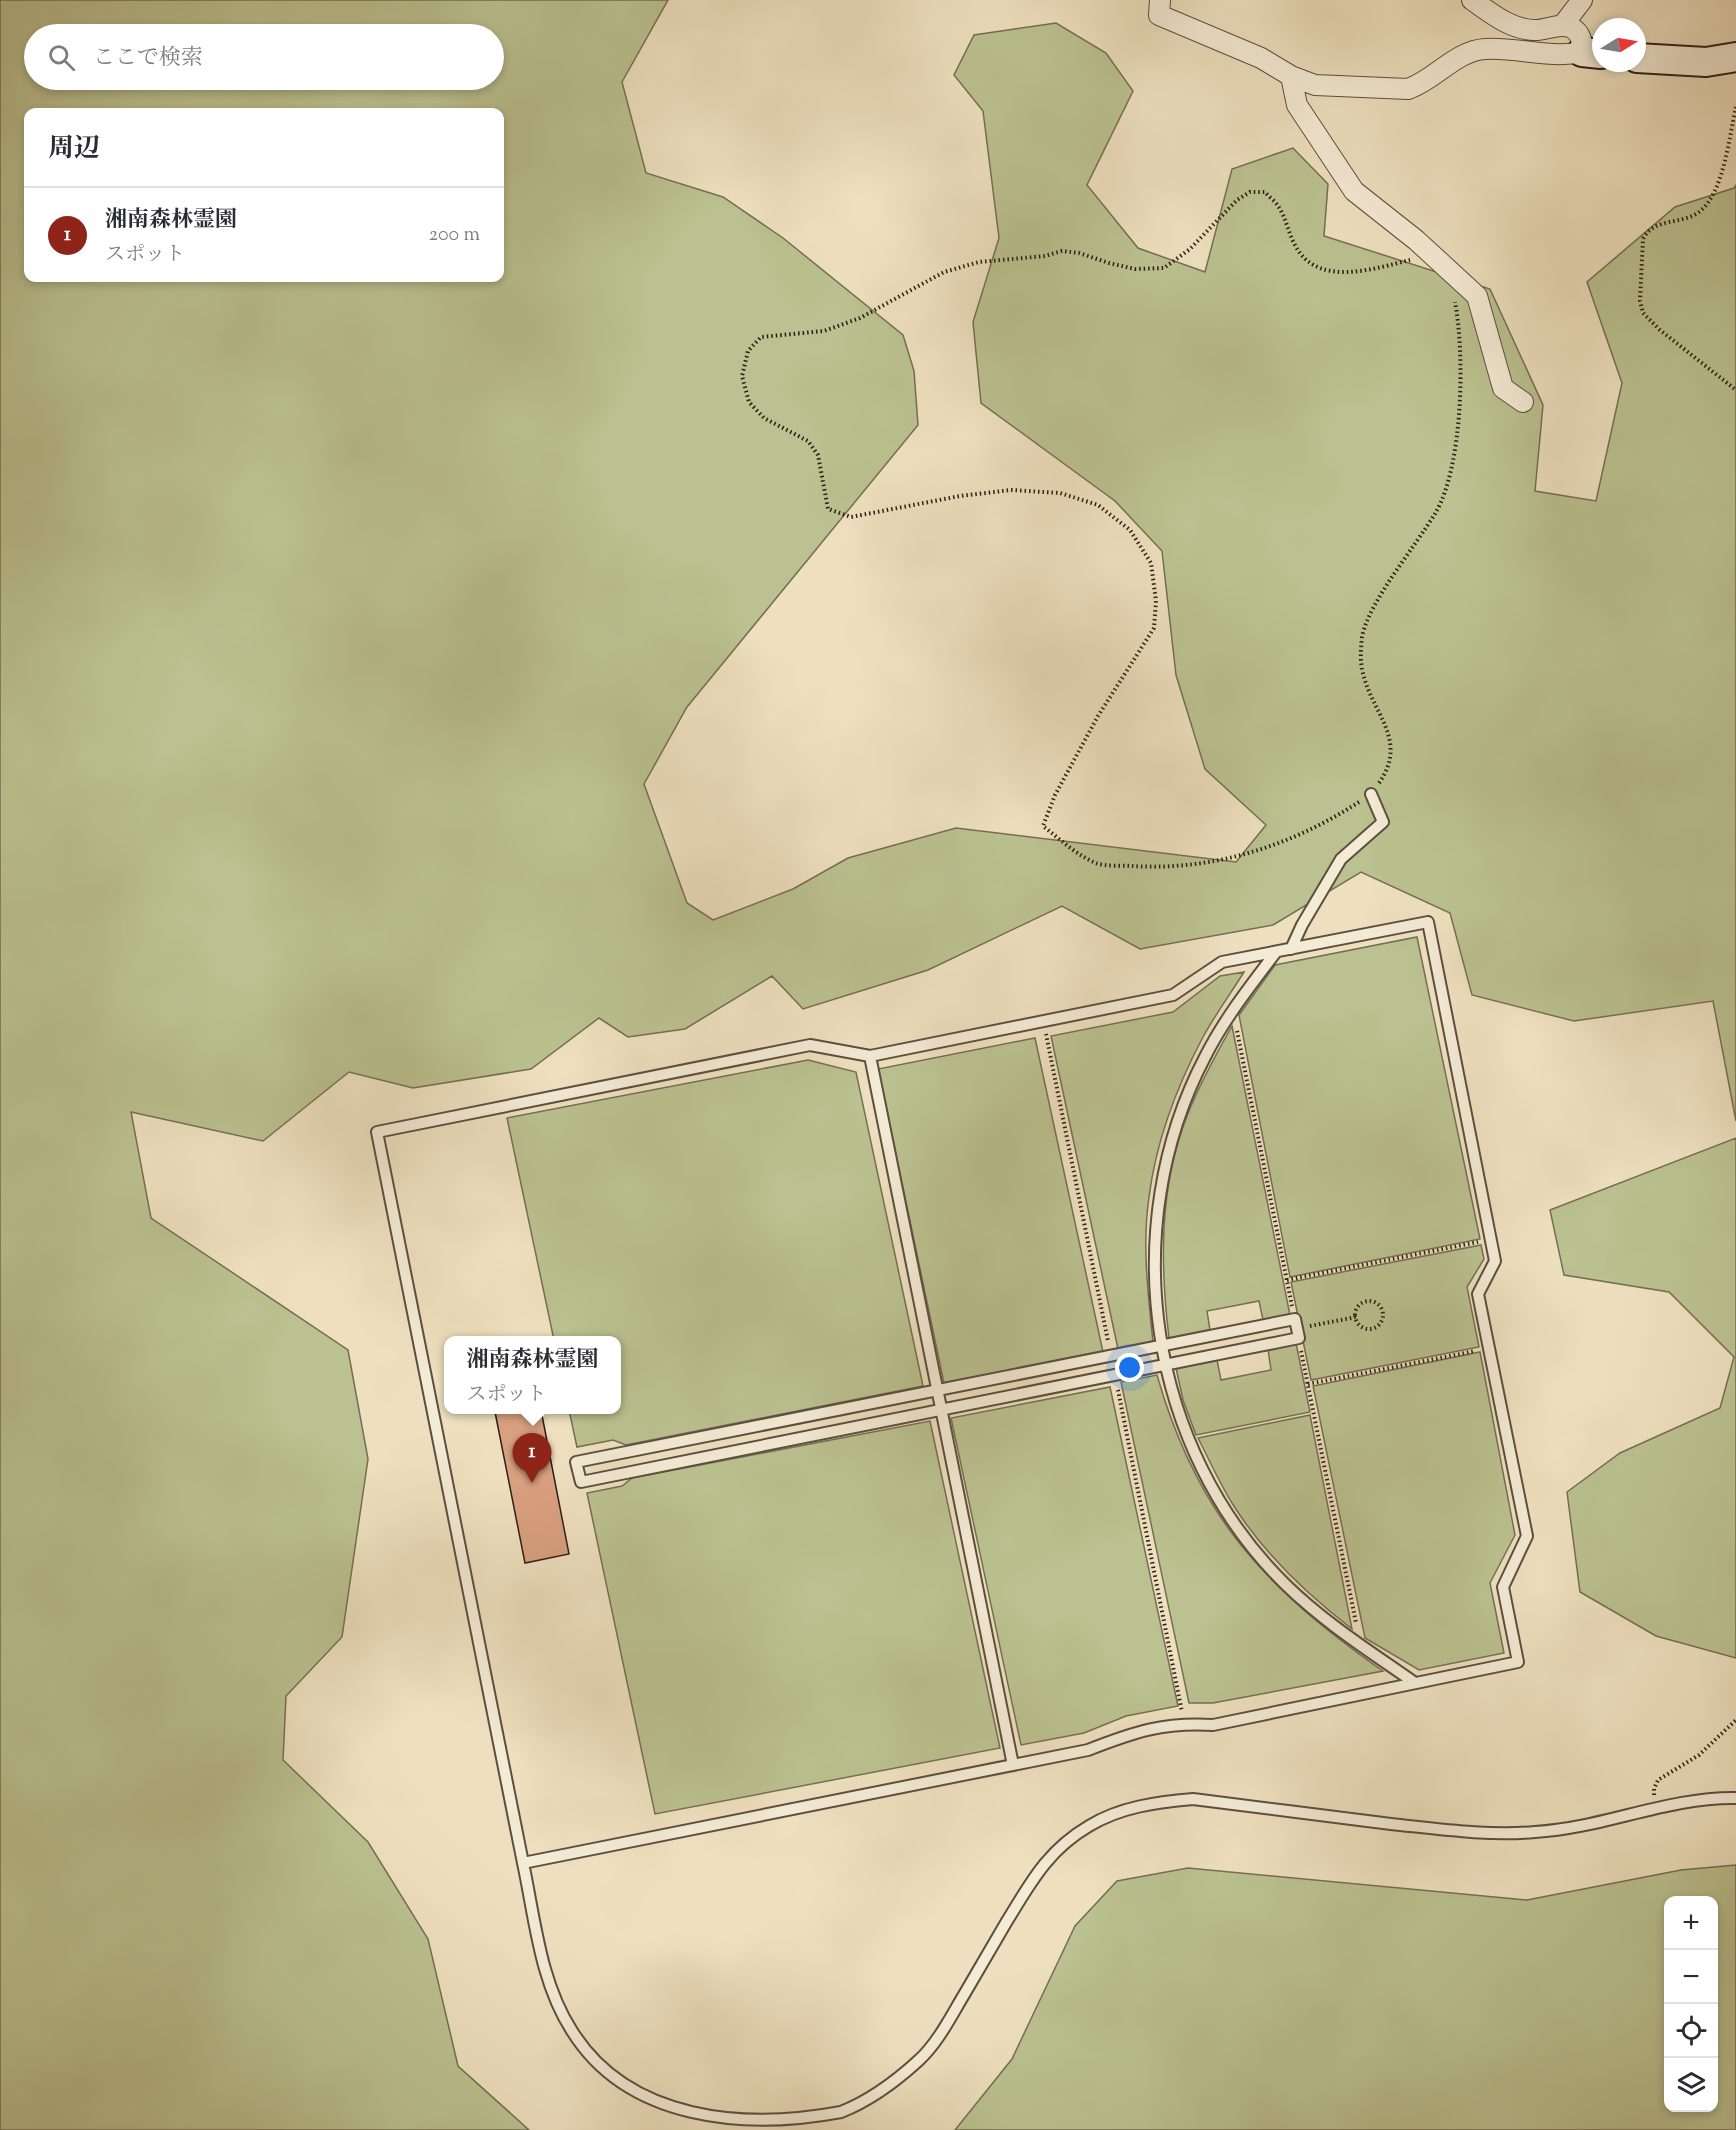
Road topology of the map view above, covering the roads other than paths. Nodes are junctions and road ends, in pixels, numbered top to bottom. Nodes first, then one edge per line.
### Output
1 (1160, 0) edge
2 (1472, 0) edge
3 (1582, 0) edge
4 (1563, 25) junction
5 (1592, 53) edge
6 (1736, 57) edge
7 (1646, 58) edge
8 (1291, 76) junction
9 (1523, 402) dead end
10 (1371, 794) road end
11 (1291, 949) junction
12 (1276, 952) junction
13 (870, 1056) junction
14 (1161, 1346) junction
15 (1165, 1365) junction
16 (937, 1391) junction
17 (941, 1410) junction
18 (1415, 1683) junction
19 (1013, 1765) junction
20 (1736, 1798) edge
21 (523, 1863) junction

1 - 8 street
2 - 4 street
3 - 4 street
4 - 5 street
5 - 8 street
6 - 7 street
8 - 9 street
10 - 11 lane
11 - 12 lane
11 - 18 lane
12 - 13 lane
12 - 14 lane
13 - 16 lane
13 - 21 lane
14 - 15 lane
14 - 15 lane
14 - 16 lane
15 - 17 lane
15 - 18 lane
16 - 17 lane
16 - 17 lane
17 - 19 lane
18 - 19 lane
19 - 21 lane
20 - 21 lane

